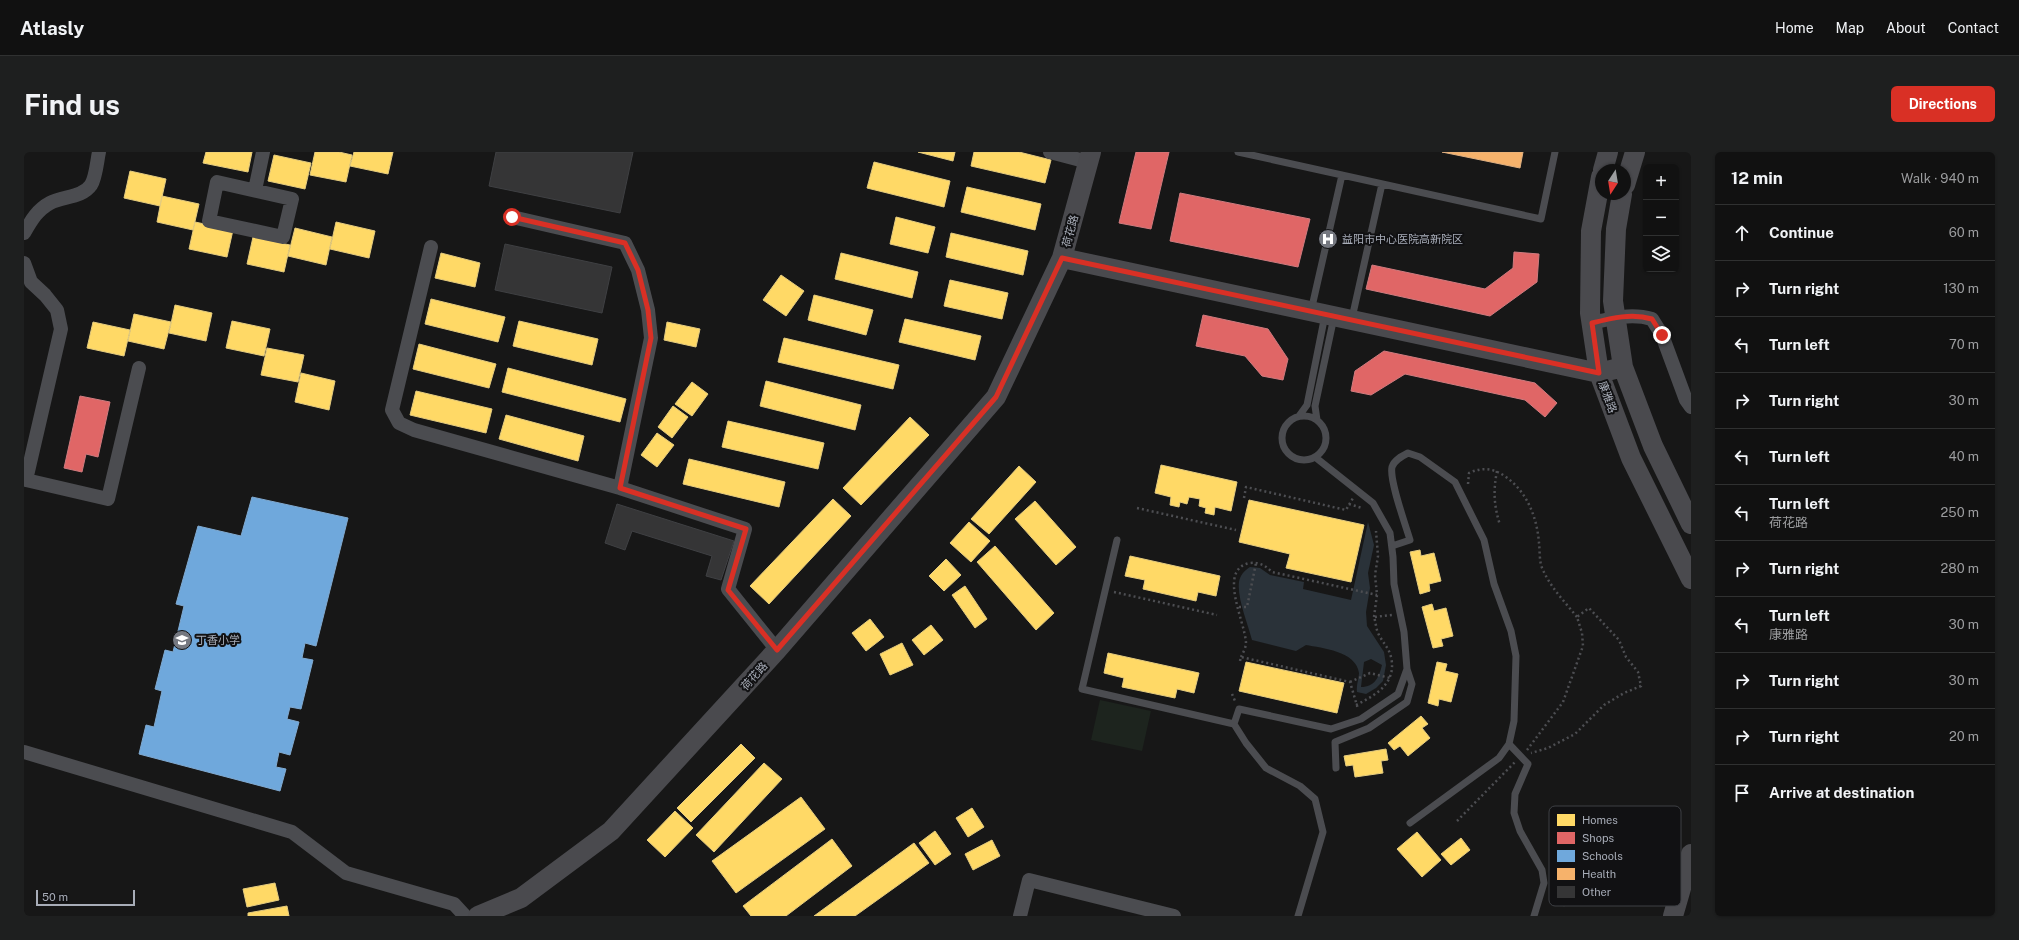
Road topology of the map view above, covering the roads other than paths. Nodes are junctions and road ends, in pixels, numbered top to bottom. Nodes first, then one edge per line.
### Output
1 (99, 152) edge
2 (263, 152) edge
3 (1050, 152) edge
4 (1238, 152) edge
5 (1555, 152) edge
6 (1608, 152) edge
7 (1635, 152) edge
8 (1090, 157) edge
9 (1605, 164) edge
10 (1631, 165) edge
11 (1342, 175) junction
12 (1382, 184) junction
13 (255, 190) junction
14 (1597, 200) edge
15 (1621, 200) edge
16 (512, 217) dead end
17 (24, 233) edge
18 (431, 247) dead end
19 (1062, 258) junction
20 (24, 263) edge
21 (1331, 316) junction
22 (1615, 317) junction
23 (1592, 323) junction
24 (1622, 367) junction
25 (140, 368) dead end
26 (1599, 373) junction
27 (1691, 407) edge
28 (1299, 416) junction
29 (1317, 420) junction
30 (1315, 457) junction
31 (620, 488) junction
32 (1691, 524) edge
33 (1117, 540) dead end
34 (1392, 546) junction
35 (1691, 579) edge
36 (777, 650) junction
37 (1407, 668) junction
38 (1234, 724) junction
39 (1509, 744) junction
40 (24, 752) edge
41 (1336, 768) dead end
42 (1410, 823) dead end
43 (1691, 854) edge
44 (1681, 888) edge
45 (1676, 906) edge
46 (465, 916) edge
47 (478, 916) edge
48 (1020, 916) edge
49 (1174, 916) edge
50 (1298, 916) edge
51 (1534, 916) edge
52 (1673, 916) edge

1 - 17 street
2 - 13 street
3 - 8 street
4 - 11 lane
5 - 12 lane
6 - 9 street
7 - 10 street
8 - 19 street, 荷花路
11 - 12 lane
11 - 21 lane
12 - 21 lane
13 - 13 street
14 - 23 street, 康雅路
15 - 22 street
16 - 31 street
18 - 31 street
19 - 21 street
19 - 36 street, 荷花路
20 - 25 street
21 - 26 street
21 - 28 lane
21 - 29 lane
22 - 23 street
22 - 24 street
22 - 27 street
23 - 26 street, 康雅路
24 - 26 street
24 - 32 street
26 - 35 street, 康雅路
28 - 29 lane
28 - 30 lane
29 - 30 lane
30 - 34 lane
31 - 36 street
33 - 38 lane
34 - 37 lane
34 - 39 lane
36 - 47 street, 荷花路
37 - 38 lane
37 - 41 lane
38 - 50 lane
39 - 42 lane
39 - 51 lane
40 - 46 street
43 - 44 street
45 - 52 street
48 - 49 street

